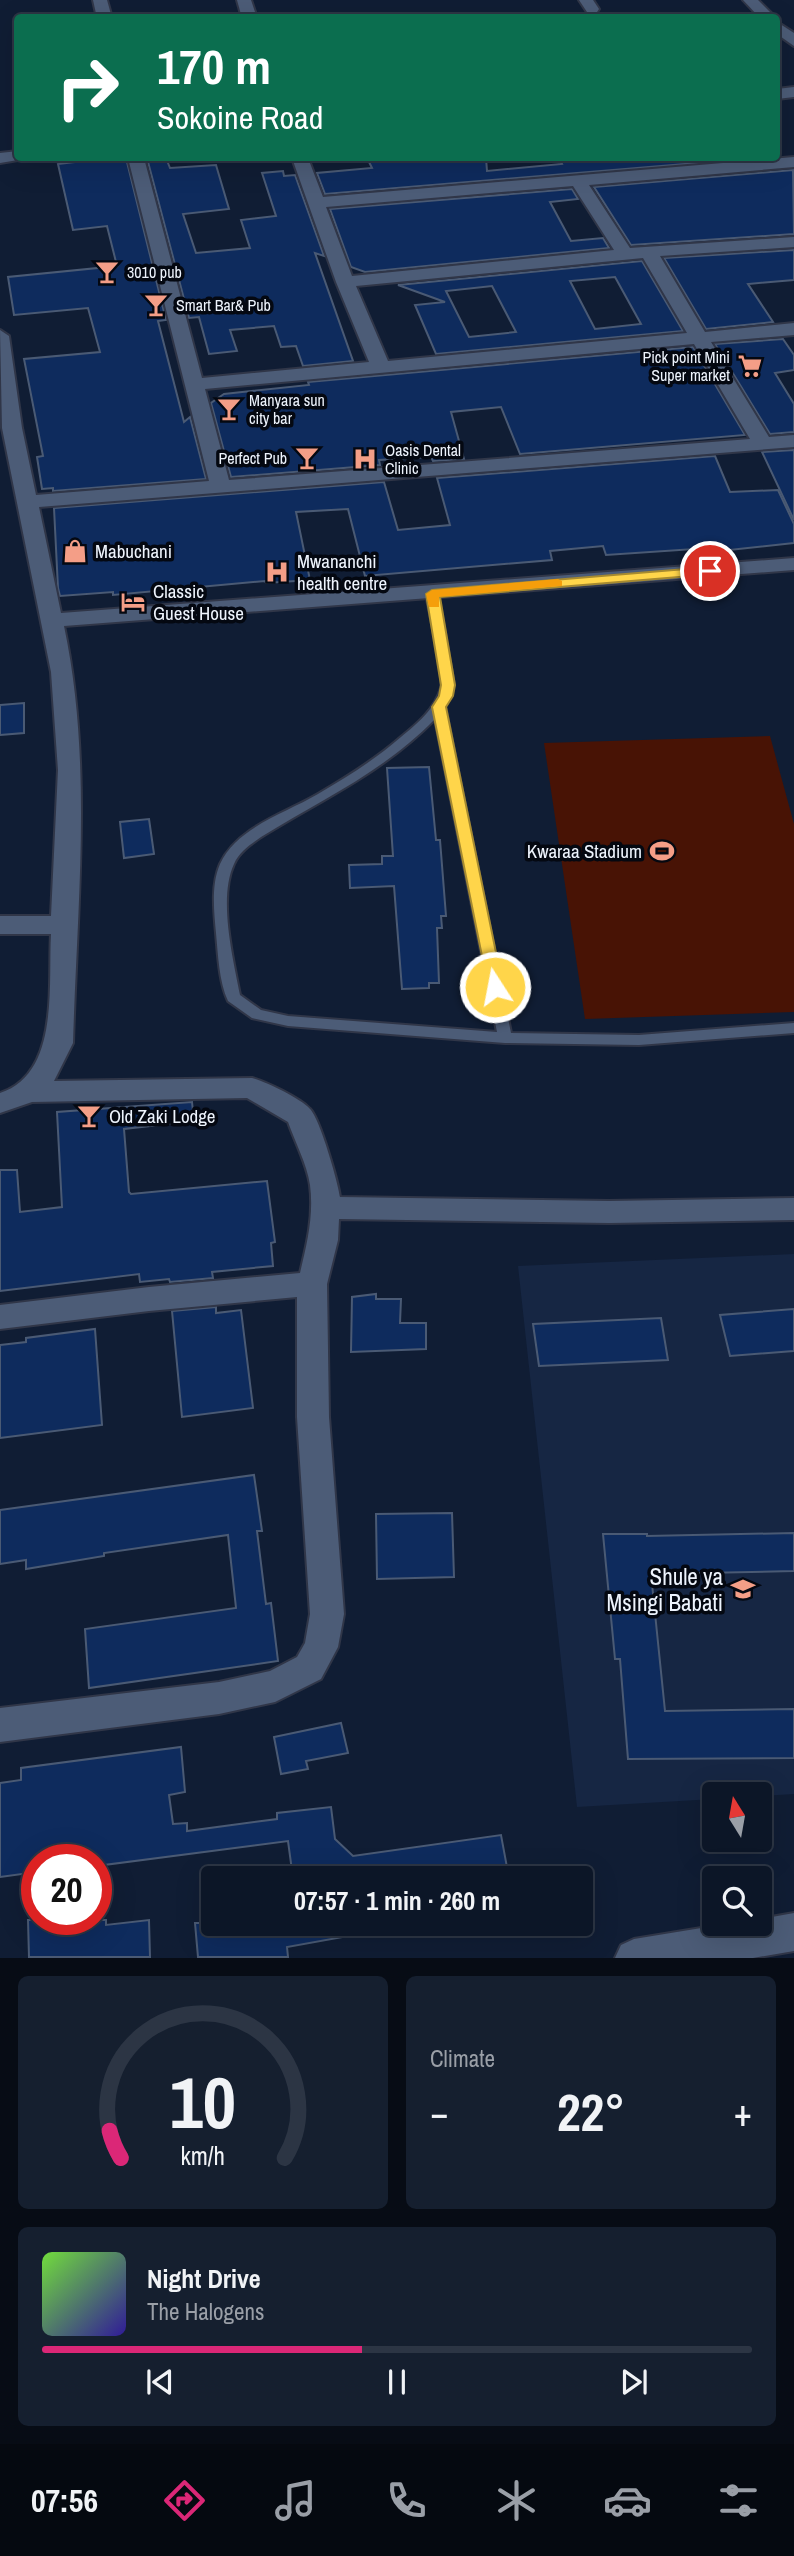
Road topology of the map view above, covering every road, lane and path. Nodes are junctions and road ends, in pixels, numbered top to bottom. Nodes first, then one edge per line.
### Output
1 (750, 0) edge
2 (765, 14) edge
3 (780, 29) edge
4 (794, 41) edge
5 (137, 161) edge
6 (301, 161) edge
7 (794, 162) edge
8 (578, 181) junction
9 (317, 202) junction
10 (794, 242) edge
11 (648, 252) junction
12 (625, 254) junction
13 (345, 282) junction
14 (794, 329) edge
15 (0, 336) edge
16 (699, 338) junction
17 (380, 365) junction
18 (197, 384) junction
19 (6, 429) edge
20 (794, 441) edge
21 (763, 444) junction
22 (221, 487) junction
23 (27, 502) junction
24 (794, 564) edge
25 (432, 594) junction
26 (51, 621) junction
27 (439, 707) junction
28 (0, 925) edge
29 (65, 925) junction
30 (794, 1028) edge
31 (505, 1038) junction
32 (14, 1098) edge
33 (326, 1208) junction
34 (794, 1209) edge
35 (312, 1284) junction
36 (0, 1317) edge
37 (0, 1725) edge
38 (794, 1933) edge
39 (634, 1958) edge

1 - 2 street
3 - 4 street
5 - 18 street
6 - 9 street
7 - 8 street
8 - 9 street
8 - 12 street
9 - 13 street
10 - 11 street
11 - 12 street
11 - 16 street
12 - 13 street
13 - 17 street
14 - 16 street
15 - 19 street
16 - 17 street
16 - 21 street
17 - 18 street
18 - 22 street
19 - 23 street
20 - 21 street
21 - 22 street
22 - 23 street
23 - 26 street
24 - 25 street
25 - 26 street
25 - 27 lane
26 - 29 street
27 - 31 lane
27 - 31 lane
28 - 29 street
29 - 32 street
30 - 31 lane
32 - 33 street
33 - 34 street
33 - 35 street
35 - 36 street
35 - 37 street
38 - 39 street

